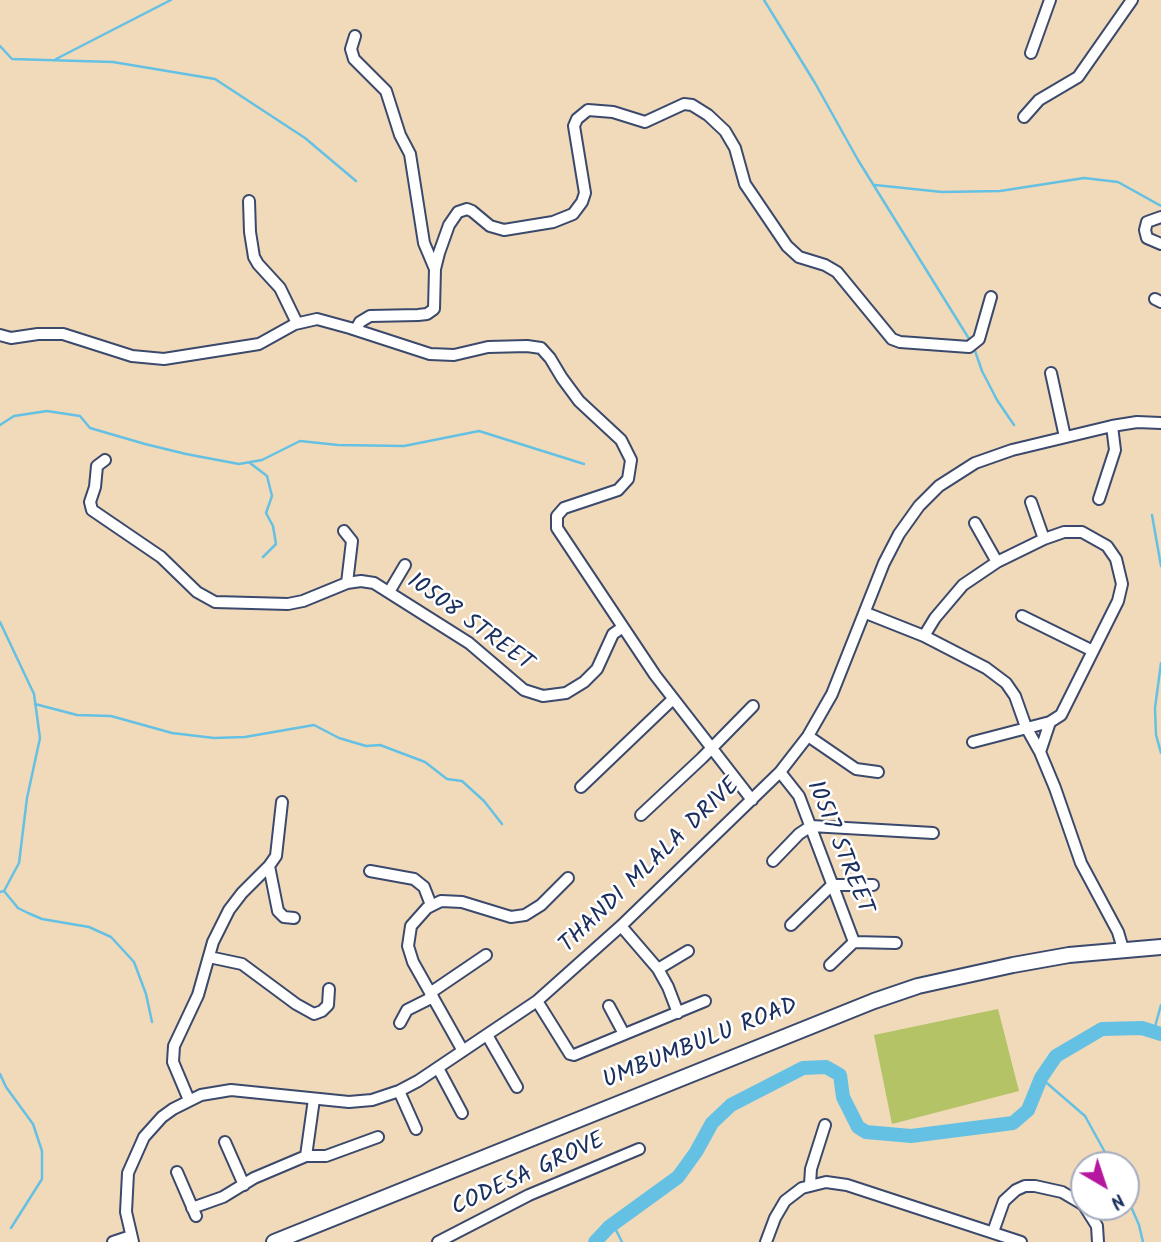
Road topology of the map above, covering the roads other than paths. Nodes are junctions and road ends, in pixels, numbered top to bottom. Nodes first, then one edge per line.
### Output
1 (1050, 0) edge
2 (1132, 0) edge
3 (355, 36) dead end
4 (1031, 53) dead end
5 (1024, 117) dead end
6 (249, 201) dead end
7 (1161, 217) edge
8 (1161, 244) edge
9 (435, 269) junction
10 (991, 297) dead end
11 (297, 323) junction
12 (356, 330) junction
13 (0, 335) edge
14 (1051, 373) dead end
15 (1161, 423) edge
16 (1112, 426) junction
17 (1065, 437) junction
18 (105, 460) dead end
19 (1099, 499) dead end
20 (1031, 502) dead end
21 (975, 523) dead end
22 (344, 531) dead end
23 (1044, 539) junction
24 (997, 562) junction
25 (405, 565) dead end
26 (347, 583) junction
27 (389, 592) junction
28 (866, 613) junction
29 (1022, 616) dead end
30 (623, 627) junction
31 (924, 636) junction
32 (1093, 651) junction
33 (673, 699) junction
34 (753, 706) dead end
35 (1050, 722) junction
36 (1026, 727) junction
37 (808, 736) junction
38 (973, 742) dead end
39 (711, 749) junction
40 (1040, 752) junction
41 (780, 772) junction
42 (878, 772) dead end
43 (581, 787) dead end
44 (752, 800) junction
45 (282, 803) dead end
46 (641, 815) dead end
47 (811, 826) junction
48 (933, 833) dead end
49 (773, 861) dead end
50 (269, 866) junction
51 (370, 871) dead end
52 (568, 878) dead end
53 (832, 885) junction
54 (873, 885) dead end
55 (431, 905) junction
56 (294, 918) dead end
57 (791, 925) dead end
58 (621, 926) junction
59 (854, 942) junction
60 (896, 943) dead end
61 (1161, 947) edge
62 (1123, 949) junction
63 (688, 951) dead end
64 (486, 955) dead end
65 (209, 957) junction
66 (830, 965) dead end
67 (657, 969) junction
68 (329, 989) dead end
69 (432, 995) junction
70 (537, 1001) junction
71 (705, 1001) dead end
72 (609, 1006) dead end
73 (678, 1013) junction
74 (400, 1023) dead end
75 (624, 1034) junction
76 (487, 1035) junction
77 (463, 1051) junction
78 (438, 1068) junction
79 (517, 1087) dead end
80 (399, 1091) junction
81 (314, 1099) junction
82 (189, 1100) junction
83 (462, 1113) dead end
84 (825, 1125) dead end
85 (416, 1129) dead end
86 (378, 1138) dead end
87 (225, 1142) dead end
88 (639, 1149) dead end
89 (306, 1156) junction
90 (177, 1172) dead end
91 (810, 1184) junction
92 (244, 1185) junction
93 (1070, 1197) edge
94 (1094, 1221) edge
95 (993, 1232) junction
96 (132, 1239) edge
97 (113, 1242) edge
98 (274, 1242) edge
99 (438, 1242) edge
100 (766, 1242) edge
101 (1021, 1242) edge
102 (1098, 1242) edge

1 - 4 street
2 - 5 street
3 - 9 street
6 - 11 street
7 - 8 street
9 - 10 street
9 - 12 street
11 - 12 street
11 - 13 street
12 - 30 street
14 - 17 street
15 - 16 street, THANDI MLALA DRIVE
16 - 17 street, THANDI MLALA DRIVE
16 - 19 street
17 - 28 street, THANDI MLALA DRIVE
18 - 26 street, 10508 STREET
20 - 23 street
21 - 24 street
22 - 26 street
23 - 24 street
23 - 32 street
24 - 31 street
25 - 27 street
26 - 27 street, 10508 STREET
27 - 30 street, 10508 STREET
28 - 31 street
28 - 37 street, THANDI MLALA DRIVE
29 - 32 street
30 - 33 street
31 - 36 street
32 - 35 street
33 - 39 street
33 - 43 street
34 - 39 street
35 - 36 street
35 - 40 street
36 - 38 street
36 - 40 street
37 - 41 street, THANDI MLALA DRIVE
37 - 42 street
39 - 44 street
39 - 46 street
40 - 62 street
41 - 44 street, THANDI MLALA DRIVE
41 - 47 street, 10517 STREET
44 - 58 street, THANDI MLALA DRIVE
45 - 50 street
47 - 48 street
47 - 49 street
47 - 53 street, 10517 STREET
50 - 56 street
50 - 65 street
51 - 55 street
52 - 55 street
53 - 54 street
53 - 57 street
53 - 59 street, 10517 STREET
55 - 69 street
58 - 67 street
58 - 70 street, THANDI MLALA DRIVE
59 - 60 street
59 - 66 street
61 - 62 main road, UMBUMBULU ROAD
62 - 98 main road, UMBUMBULU ROAD
63 - 67 street
64 - 69 street
65 - 68 street
65 - 82 street
67 - 73 street
69 - 74 street
69 - 77 street
70 - 75 street
70 - 76 street, THANDI MLALA DRIVE
71 - 73 street
72 - 75 street
73 - 75 street
76 - 77 street, THANDI MLALA DRIVE
76 - 79 street
77 - 78 street, THANDI MLALA DRIVE
78 - 80 street, THANDI MLALA DRIVE
78 - 83 street
80 - 81 street, THANDI MLALA DRIVE
80 - 85 street
81 - 82 street, THANDI MLALA DRIVE
81 - 89 street
82 - 96 street, THANDI MLALA DRIVE
84 - 91 street
86 - 89 street
87 - 92 street
88 - 99 street, CODESA GROVE
89 - 92 street
90 - 92 street
91 - 95 street
91 - 100 street
93 - 95 street
94 - 102 street
95 - 101 street
96 - 97 street

